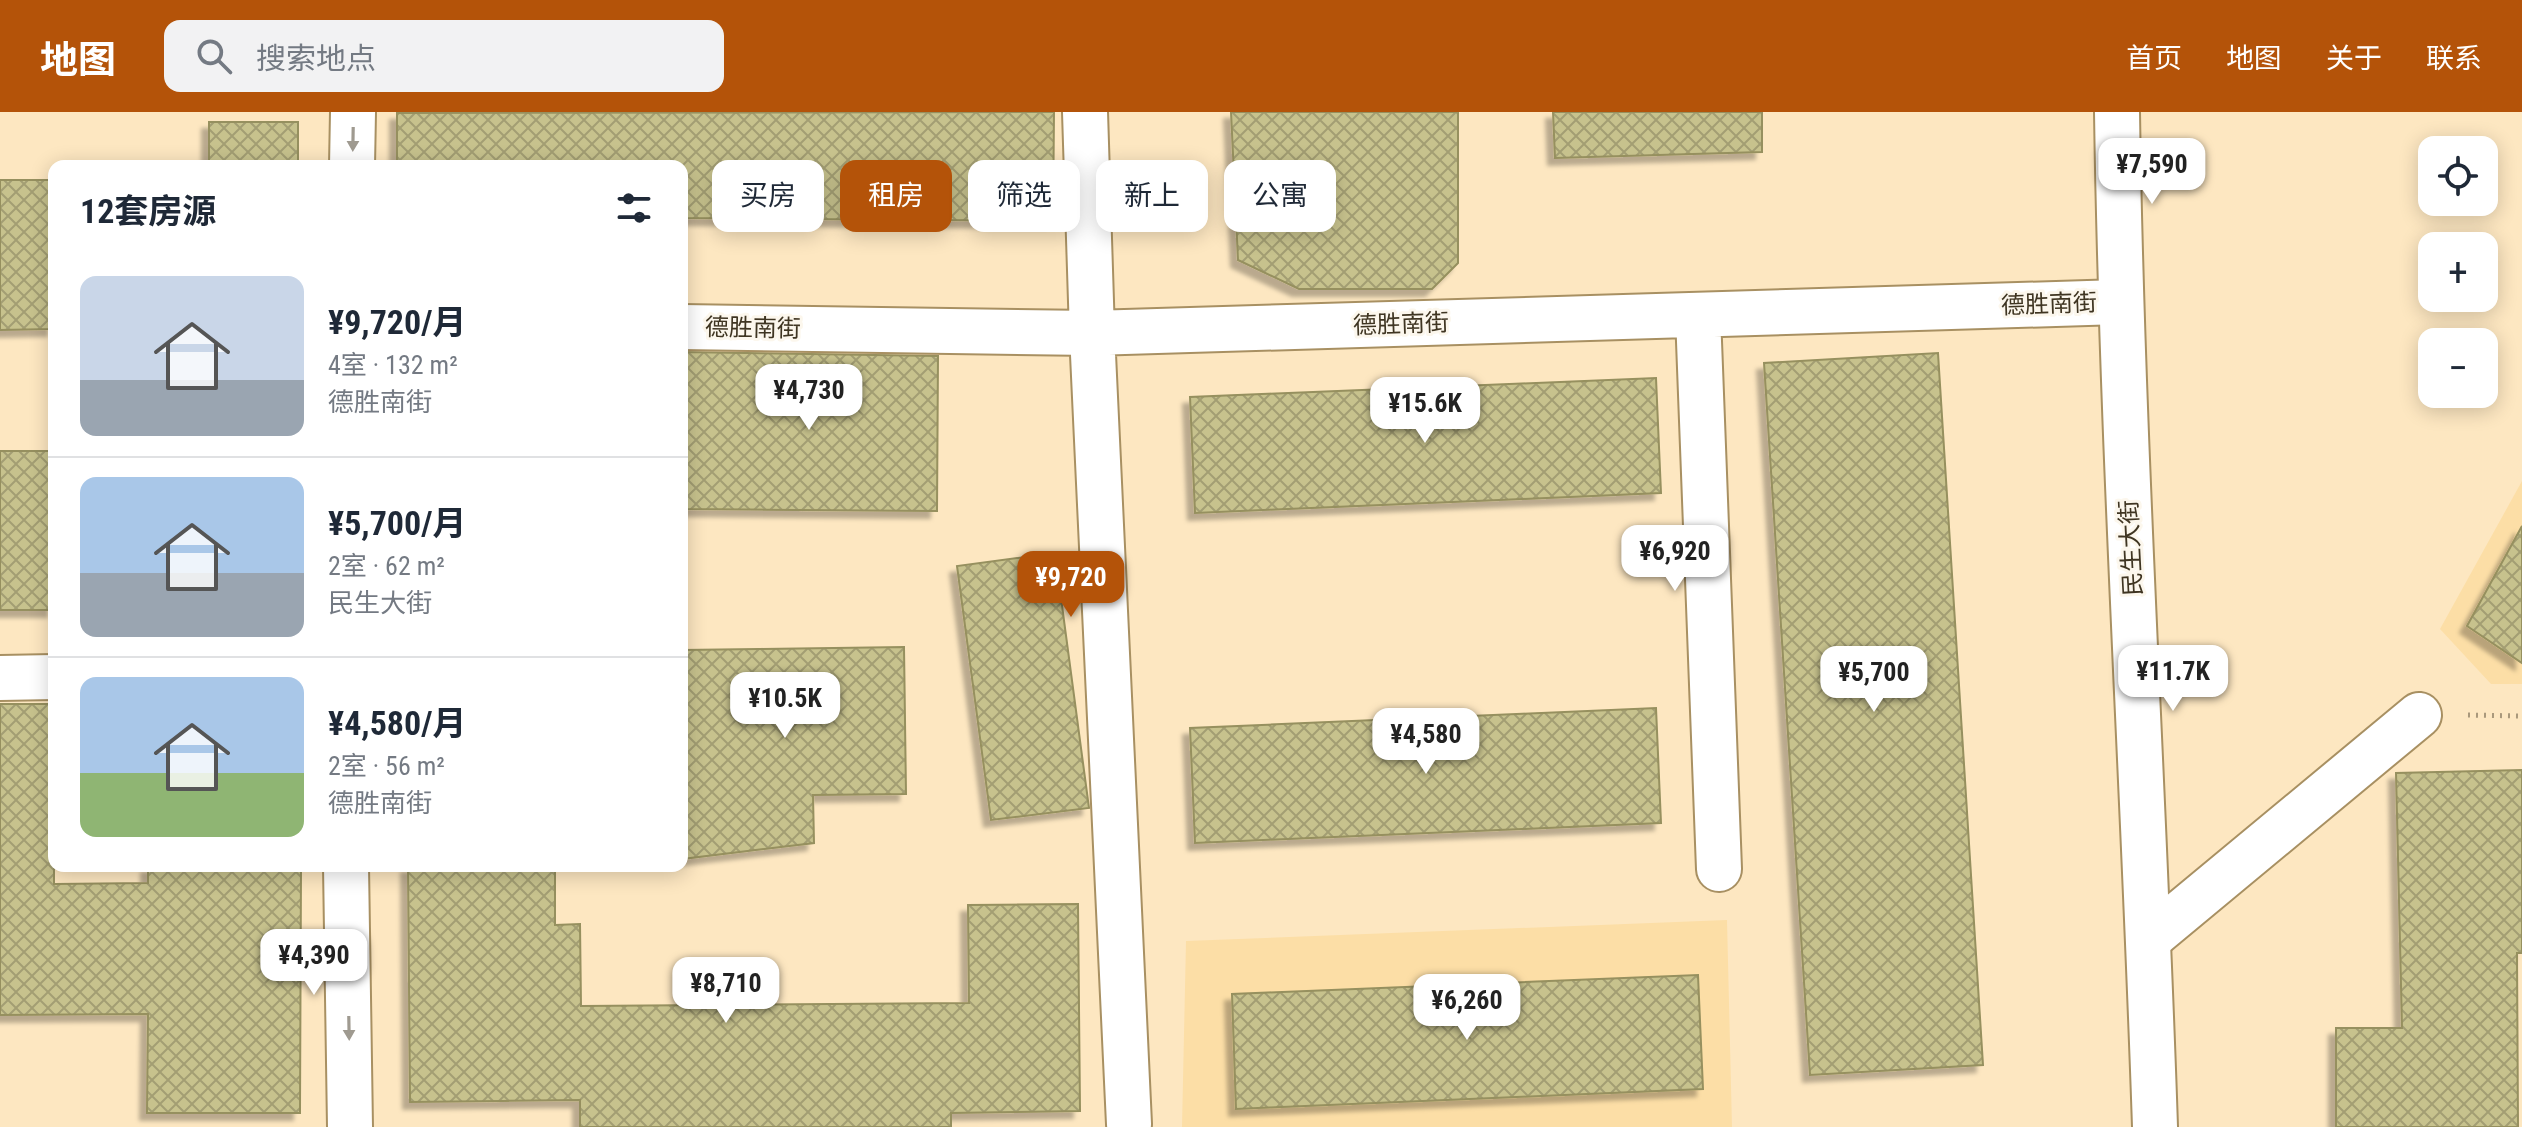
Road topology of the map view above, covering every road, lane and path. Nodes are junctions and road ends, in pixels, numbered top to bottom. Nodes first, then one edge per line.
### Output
1 (353, 112) edge
2 (1085, 112) edge
3 (2117, 112) edge
4 (352, 160) edge
5 (2120, 302) junction
6 (1698, 315) junction
7 (688, 327) edge
8 (1092, 333) junction
9 (48, 677) edge
10 (0, 678) edge
11 (2419, 715) dead end
12 (1719, 869) dead end
13 (346, 872) edge
14 (2149, 939) junction
15 (1129, 1124) dead end
16 (350, 1127) edge
17 (2155, 1127) edge

1 -> 4 street
2 - 8 street
3 - 5 street, 民生大街
5 - 6 street, 德胜南街
5 - 14 street, 民生大街
6 - 8 street, 德胜南街
6 - 12 street
7 - 8 street, 德胜南街
8 - 15 street
9 - 10 street
11 - 14 street
13 -> 16 street
14 - 17 street, 民生大街

